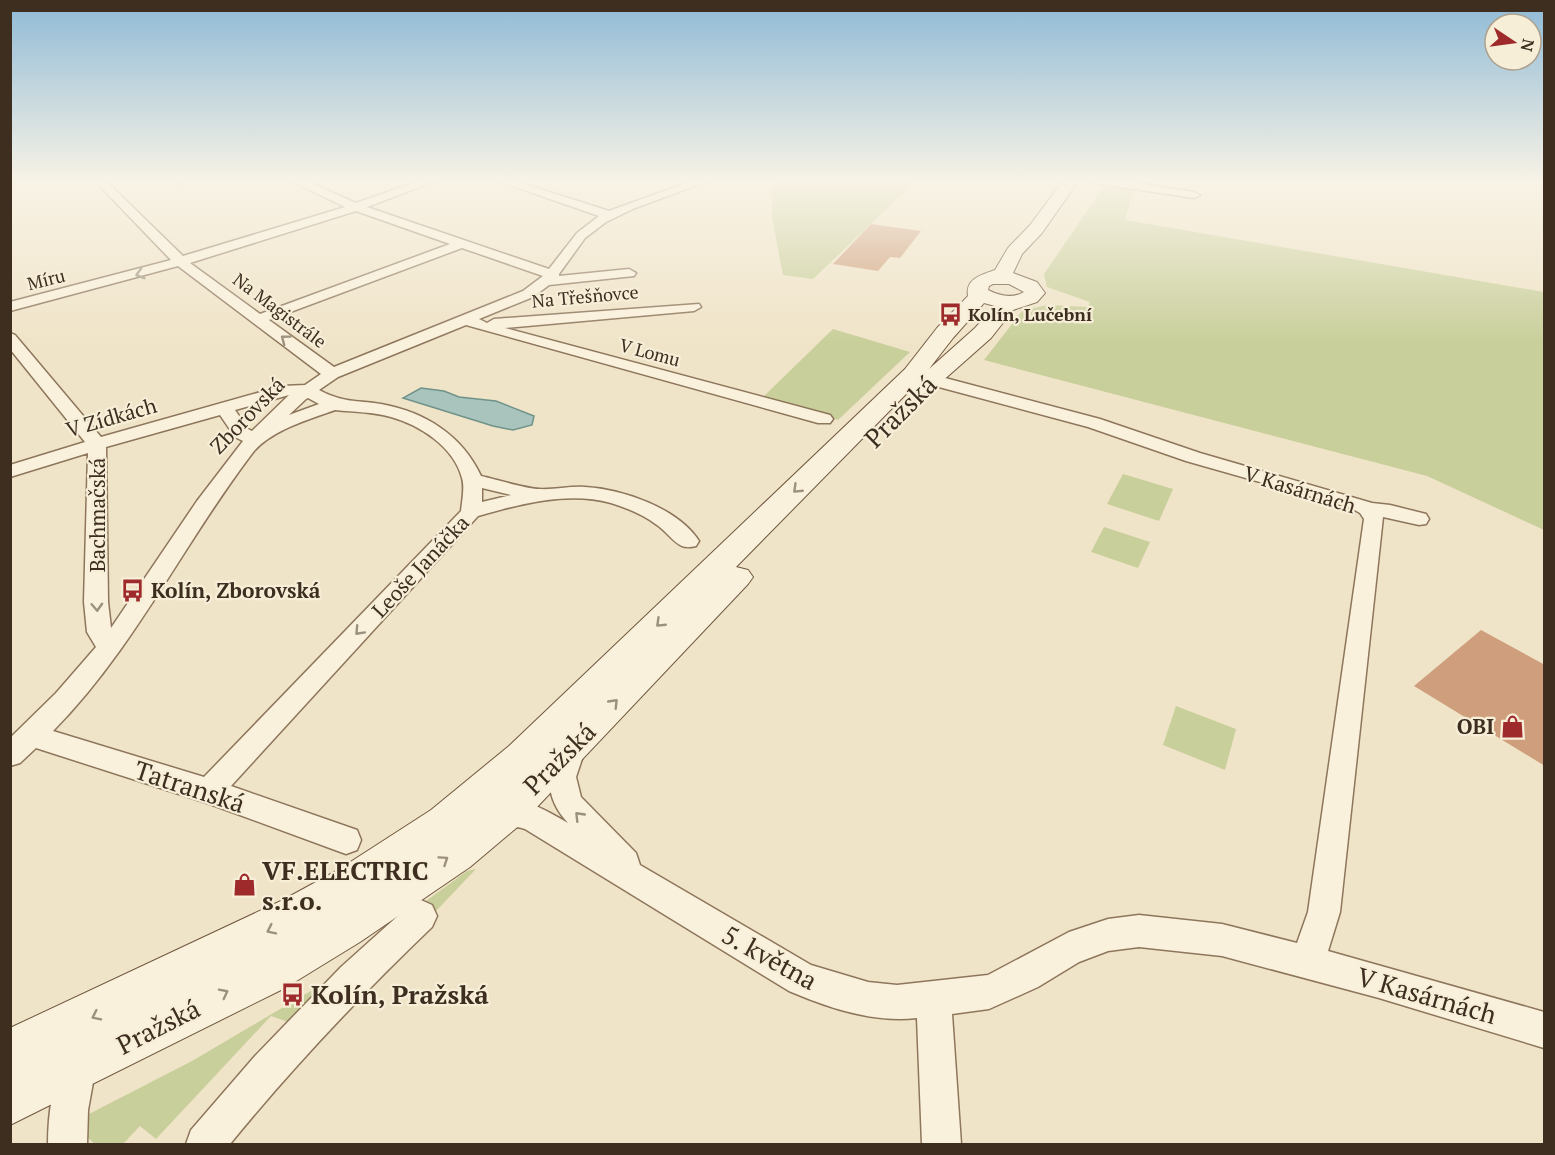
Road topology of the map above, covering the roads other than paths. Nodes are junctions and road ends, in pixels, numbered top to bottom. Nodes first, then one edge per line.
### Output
1 (153, 234) edge
2 (273, 234) edge
3 (432, 234) edge
4 (583, 234) edge
5 (1031, 234) edge
6 (1057, 234) edge
7 (461, 244) junction
8 (181, 262) junction
9 (629, 273) dead end
10 (550, 278) junction
11 (1027, 278) junction
12 (982, 285) junction
13 (10, 307) edge
14 (694, 307) dead end
15 (258, 319) junction
16 (474, 322) junction
17 (10, 338) edge
18 (332, 374) junction
19 (930, 379) junction
20 (305, 390) junction
21 (334, 405) junction
22 (225, 408) junction
23 (824, 419) dead end
24 (254, 439) junction
25 (97, 444) junction
26 (10, 471) edge
27 (472, 480) junction
28 (538, 494) junction
29 (1368, 509) junction
30 (471, 512) junction
31 (1419, 519) dead end
32 (688, 541) dead end
33 (109, 647) junction
34 (32, 736) junction
35 (573, 745) junction
36 (10, 755) edge
37 (523, 757) junction
38 (209, 791) junction
39 (506, 811) junction
40 (446, 824) junction
41 (346, 840) dead end
42 (649, 888) junction
43 (421, 916) dead end
44 (1308, 962) junction
45 (934, 999) junction
46 (1545, 1030) edge
47 (10, 1056) edge
48 (78, 1066) junction
49 (10, 1099) edge
50 (66, 1144) edge
51 (205, 1144) edge
52 (941, 1144) edge

1 - 8 street, Na Magistrále
2 - 8 street, Míru
3 - 7 street
4 - 10 street, Zborovská
5 - 12 street
6 - 11 street, Pražská
7 - 10 street
7 - 15 street
8 -> 13 street, Míru
8 - 15 street, Na Magistrále
9 - 10 street
10 - 16 street, Zborovská
11 - 12 street
11 - 19 street, Pražská
12 -> 37 street, Pražská
14 - 16 street, Na Třešňovce
18 -> 15 street, Na Magistrále
16 - 18 street, Zborovská
16 - 23 street, V Lomu
17 - 25 street, Bachmačská
18 - 20 street, Zborovská
19 - 29 street, V Kasárnách
35 -> 19 street, Pražská
20 - 21 street, Leoše Janáčka
20 - 22 street, V Zídkách
20 - 24 street, Zborovská
21 - 24 street
21 - 27 street, Leoše Janáčka
22 - 24 street
22 - 25 street, V Zídkách
24 - 33 street, Zborovská
25 - 26 street, V Zídkách
25 -> 33 street, Bachmačská
27 - 28 street
27 - 30 street, Leoše Janáčka
28 - 30 street
28 - 32 street
29 - 31 street
29 - 44 street, V Kasárnách
30 -> 38 street, Leoše Janáčka
33 - 34 street, Zborovská
34 - 36 street, Zborovská
34 - 38 street, Tatranská
35 - 39 street, Pražská
42 -> 35 street, 5. května
37 - 39 street
37 - 40 street, Pražská
38 - 41 street, Tatranská
39 - 40 street
39 - 42 street, 5. května
48 -> 39 street, Pražská
40 -> 47 street, Pražská
42 - 45 street, 5. května
43 - 51 street
44 - 45 street, V Kasárnách
44 - 46 street, V Kasárnách
45 - 52 street
48 - 49 street, Pražská
48 - 50 street

